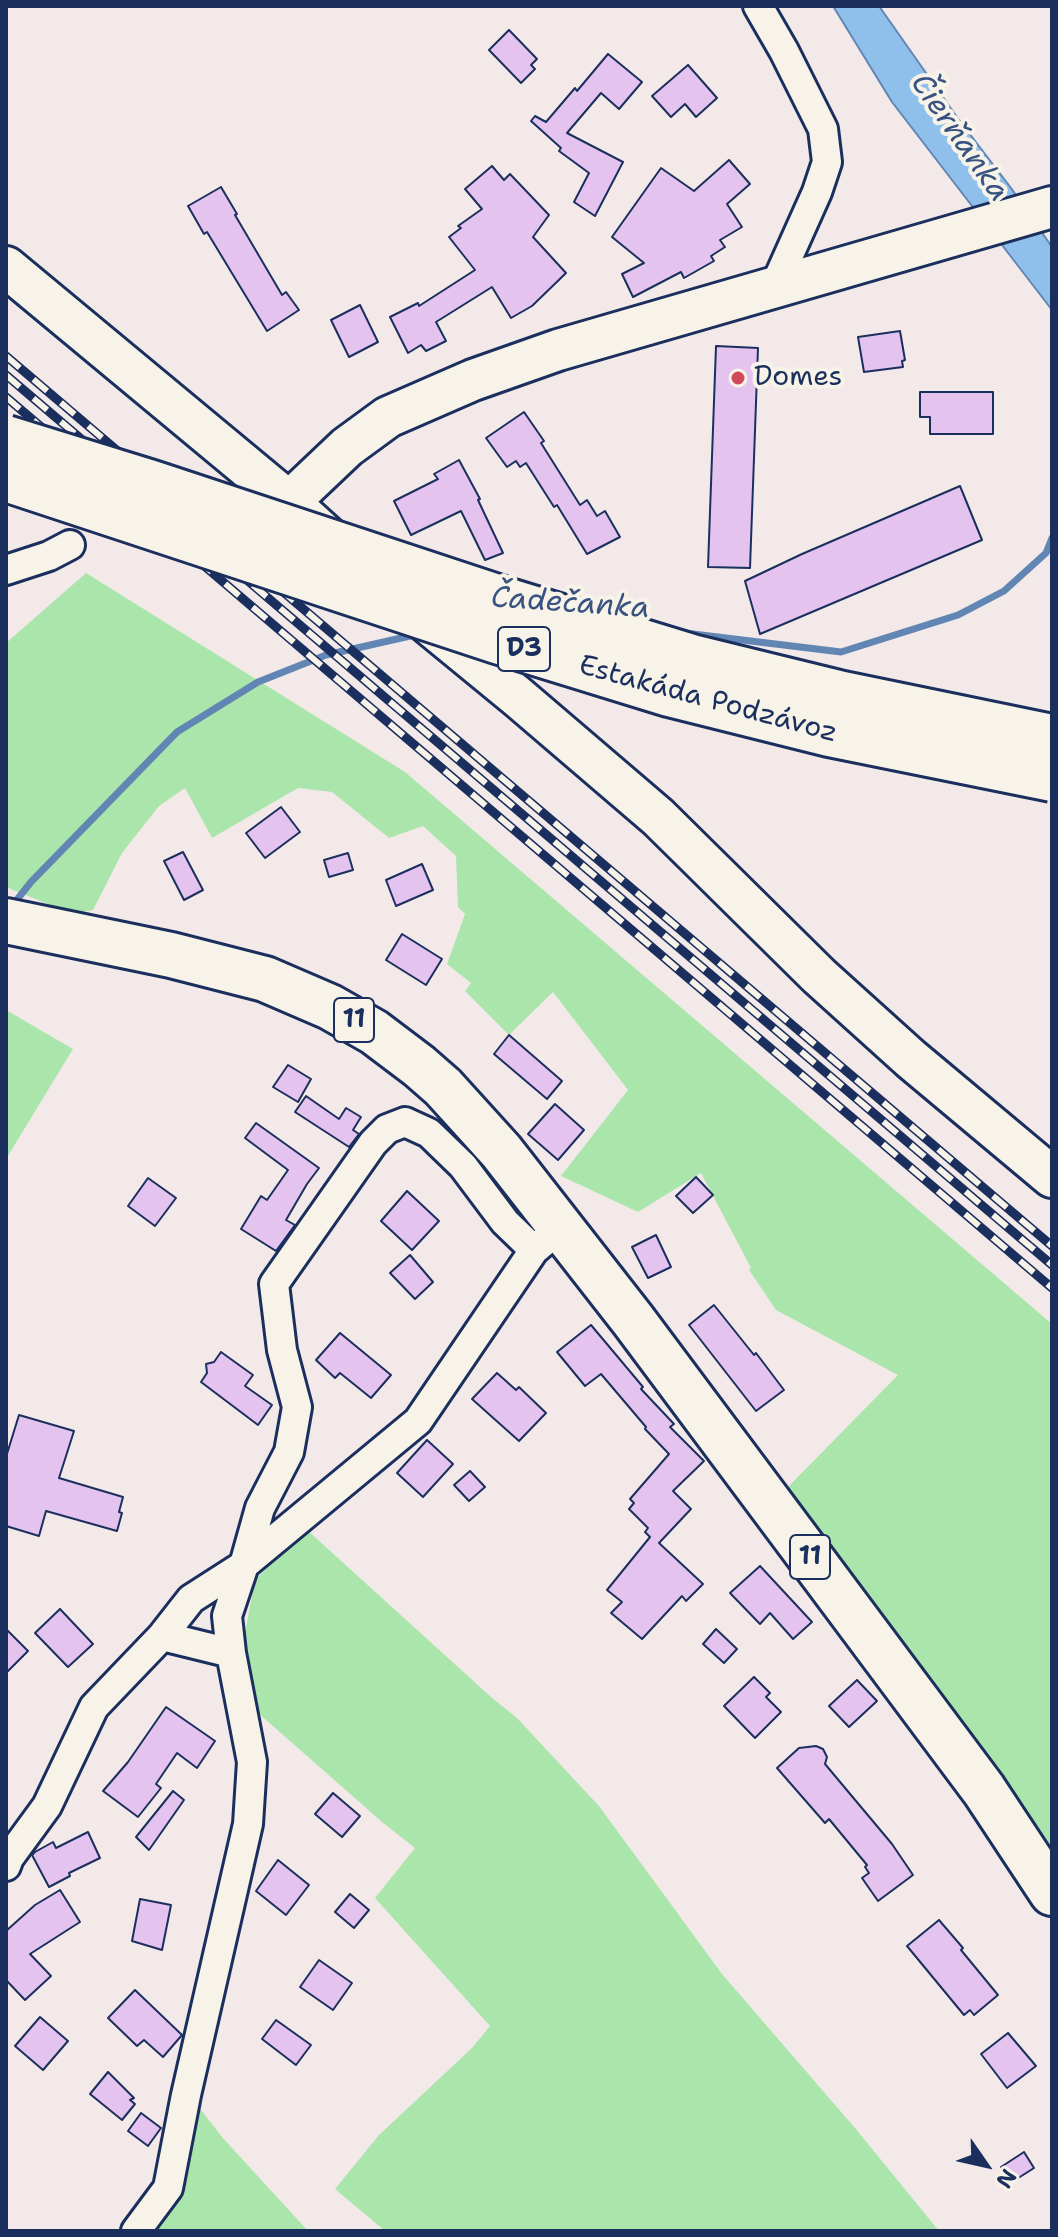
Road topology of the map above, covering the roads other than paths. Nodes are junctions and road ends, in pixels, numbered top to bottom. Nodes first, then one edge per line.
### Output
1 (758, 6) edge
2 (1052, 207) edge
3 (6, 267) edge
4 (774, 288) junction
5 (6, 438) edge
6 (6, 479) edge
7 (289, 502) junction
8 (70, 545) dead end
9 (6, 570) edge
10 (1052, 737) edge
11 (1052, 779) edge
12 (6, 921) edge
13 (1052, 1177) edge
14 (548, 1238) junction
15 (244, 1565) junction
16 (162, 1636) junction
17 (231, 1653) junction
18 (6, 1866) edge
19 (1052, 1893) edge
20 (136, 2231) edge

1 - 4 street
2 - 4 street
3 - 7 street
4 - 7 street
5 - 10 main road, Estakáda Podzávoz / D3, bridge
6 - 11 main road, Estakáda Podzávoz / D3, bridge
7 - 13 street, bridge
8 - 9 street
12 - 14 main road, 11
14 - 15 street
14 - 15 street
14 - 19 main road, 11
15 - 16 street
15 - 17 street
16 - 17 street
16 - 18 street
17 - 20 street

